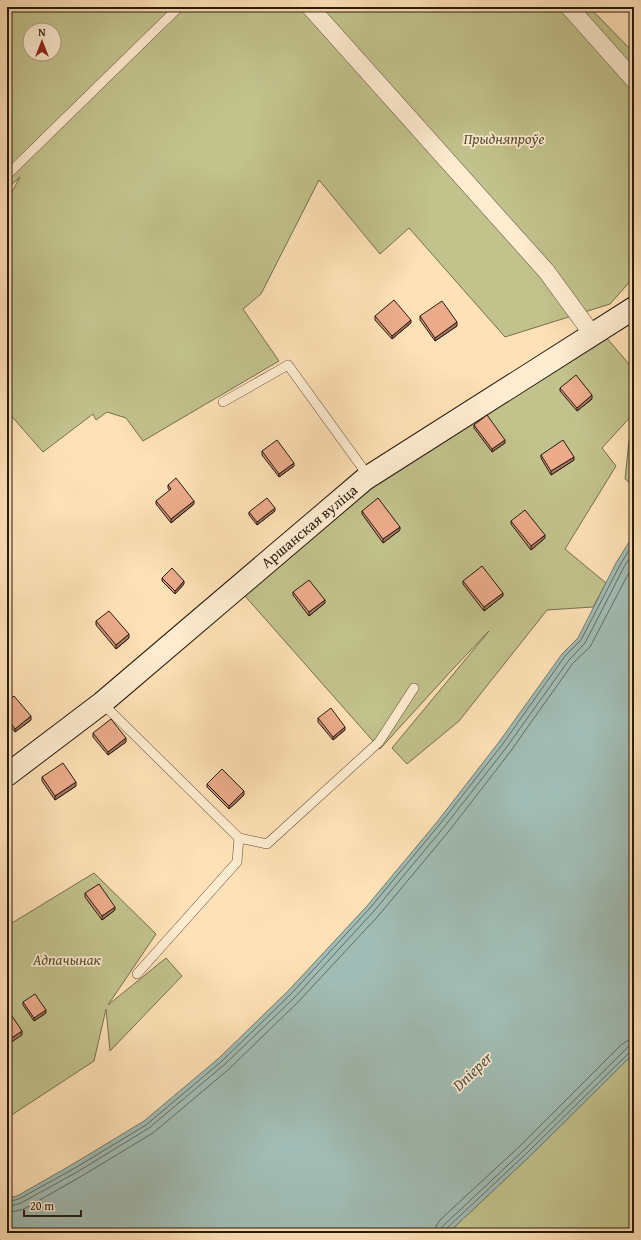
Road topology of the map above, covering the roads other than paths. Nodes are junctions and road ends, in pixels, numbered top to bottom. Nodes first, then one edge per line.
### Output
1 (179, 7) edge
2 (310, 7) edge
3 (569, 7) edge
4 (634, 80) edge
5 (7, 175) edge
6 (634, 308) edge
7 (592, 334) junction
8 (223, 402) dead end
9 (369, 476) junction
10 (414, 688) dead end
11 (102, 703) junction
12 (7, 775) edge
13 (239, 838) junction
14 (137, 974) dead end

1 - 5 lane
2 - 7 street
3 - 4 street
6 - 7 street, Аршанская вуліца
7 - 9 street, Аршанская вуліца
8 - 9 lane
9 - 11 street, Аршанская вуліца
10 - 13 lane
11 - 12 street, Аршанская вуліца
11 - 13 lane
13 - 14 lane

